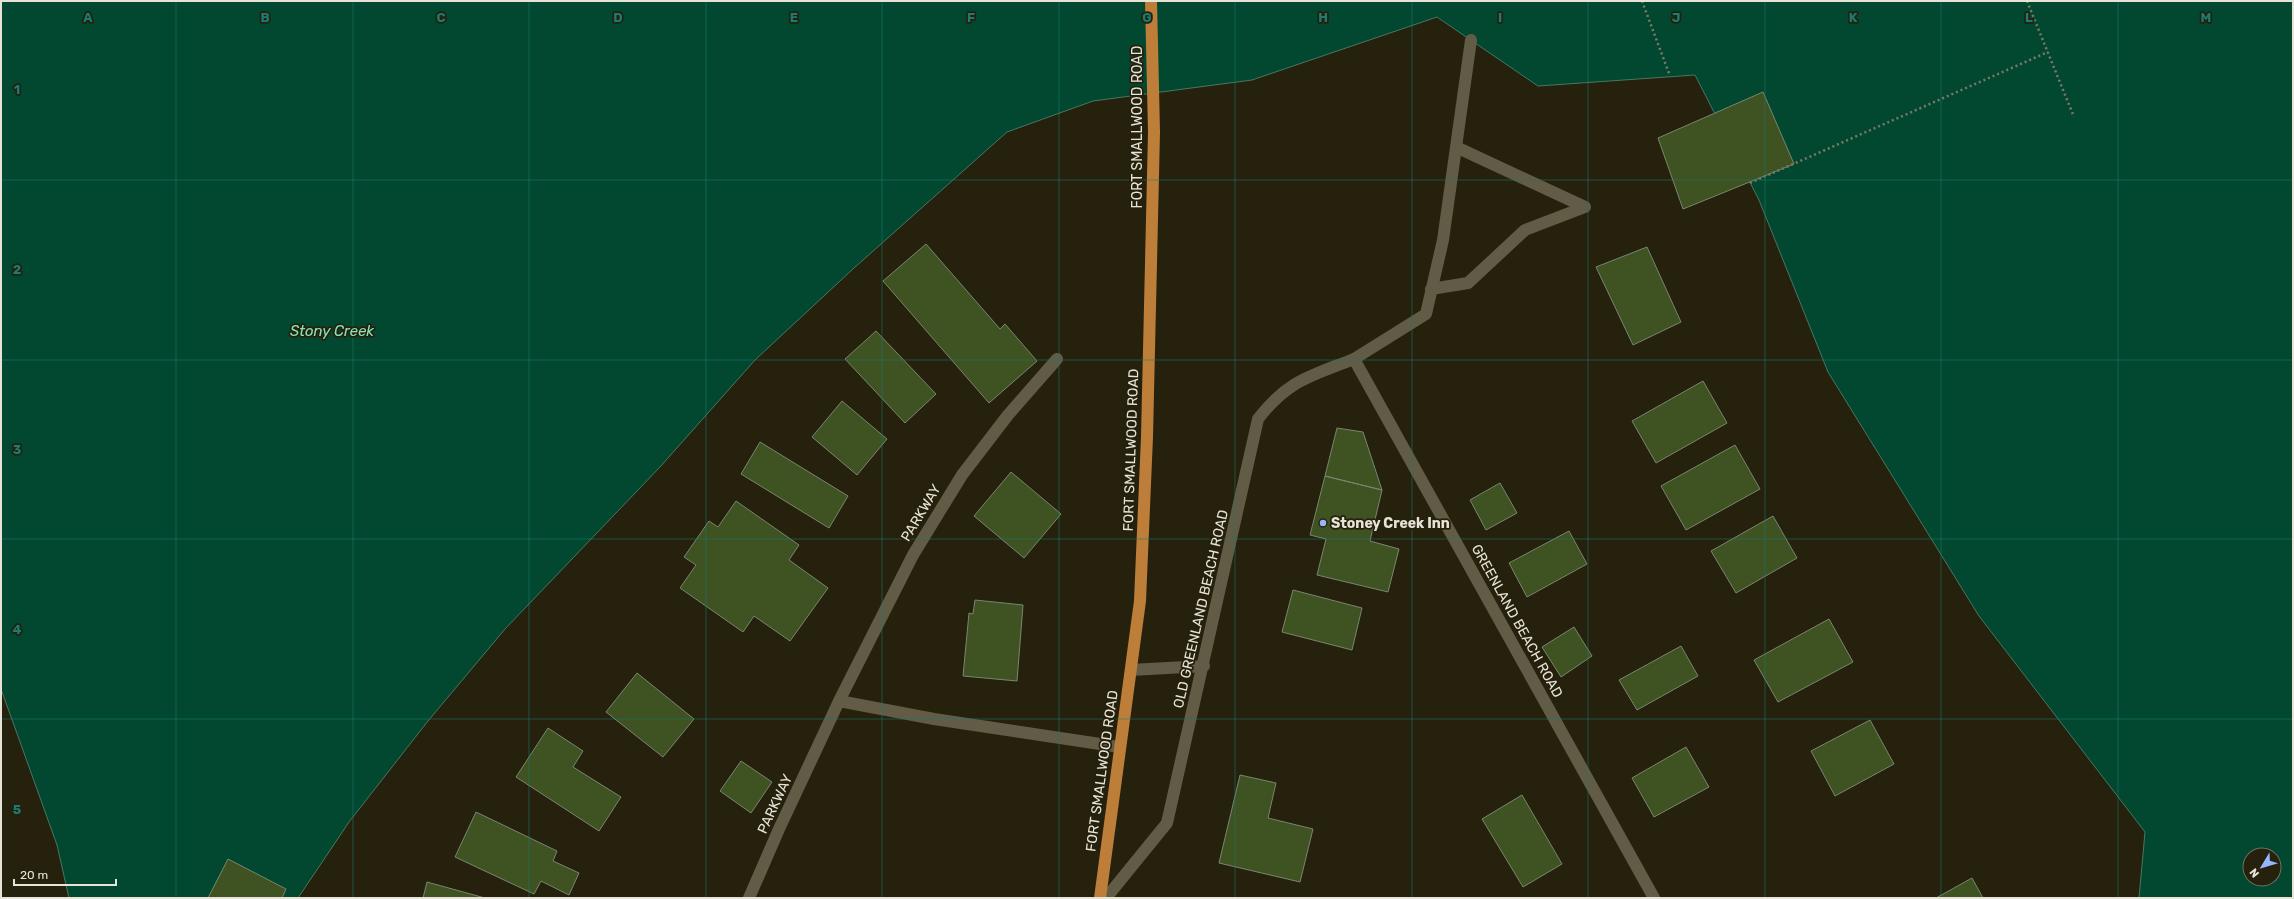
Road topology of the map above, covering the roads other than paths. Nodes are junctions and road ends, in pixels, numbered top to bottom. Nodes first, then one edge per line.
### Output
1 (1152, 1) edge
2 (1471, 40) dead end
3 (1456, 147) junction
4 (1432, 289) junction
5 (1057, 359) dead end
6 (1354, 359) junction
7 (1204, 666) junction
8 (1131, 670) junction
9 (840, 701) junction
10 (1120, 746) junction
11 (749, 898) edge
12 (1100, 898) edge
13 (1106, 898) edge
14 (1654, 898) edge

1 - 8 main road, FORT SMALLWOOD ROAD
2 - 3 street, OLD GREENLAND BEACH ROAD
3 - 4 street, OLD GREENLAND BEACH ROAD
3 - 4 street
4 - 6 street, OLD GREENLAND BEACH ROAD
5 - 9 street, PARKWAY
6 - 7 street, OLD GREENLAND BEACH ROAD
6 - 14 street, GREENLAND BEACH ROAD
7 - 8 street
7 - 13 street, OLD GREENLAND BEACH ROAD
8 - 10 main road, FORT SMALLWOOD ROAD
9 - 10 street
9 - 11 street, PARKWAY
10 - 12 main road, FORT SMALLWOOD ROAD

